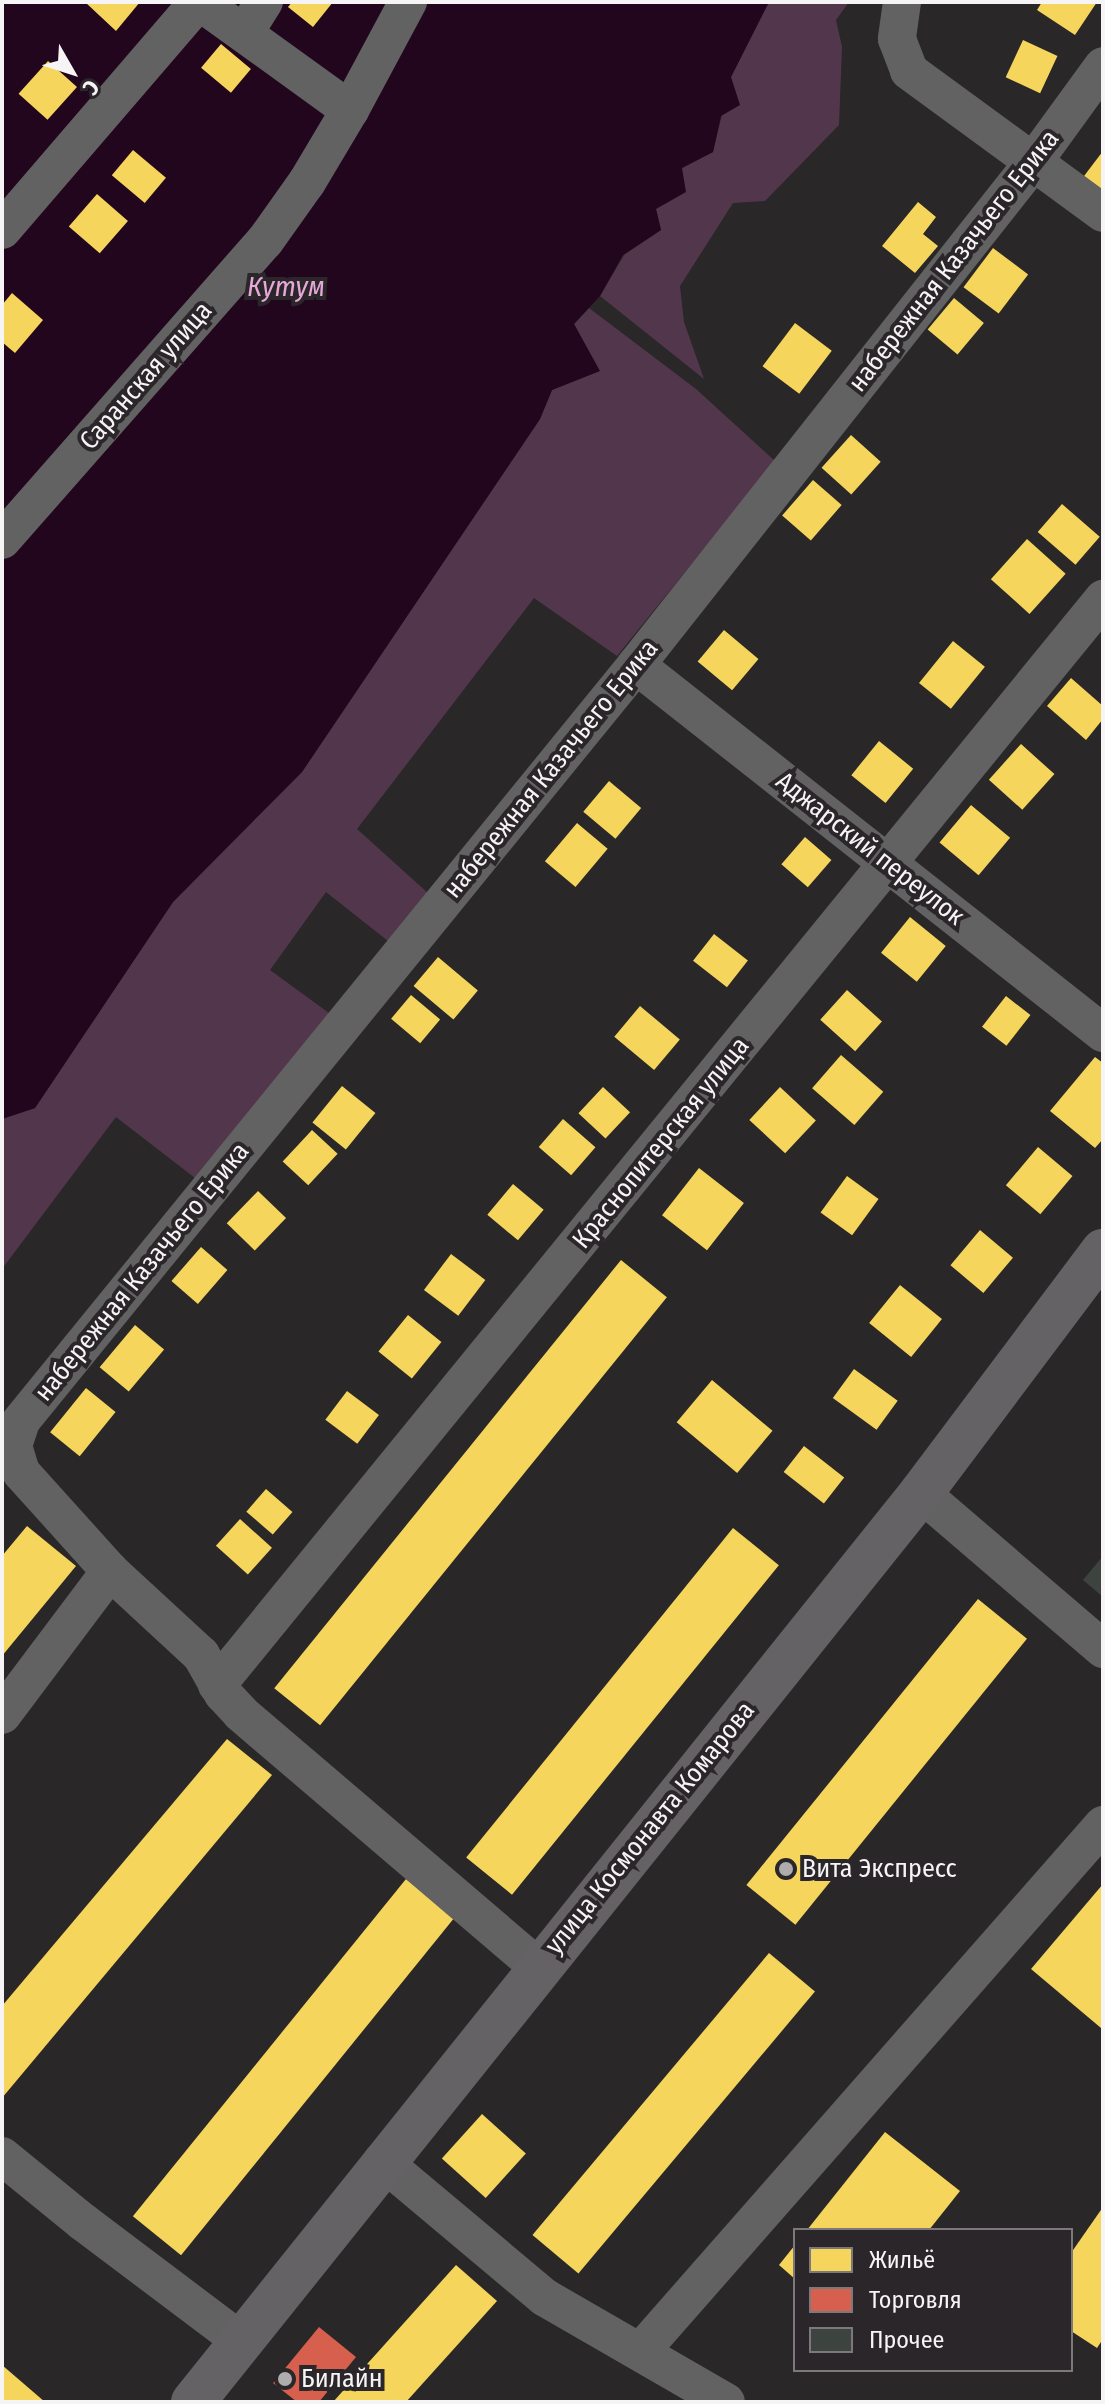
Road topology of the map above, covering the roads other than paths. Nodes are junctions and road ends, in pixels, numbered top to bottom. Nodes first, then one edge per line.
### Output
1 (199, 2) edge
2 (408, 2) edge
3 (902, 2) edge
4 (254, 17) edge
5 (1103, 66) edge
6 (350, 110) junction
7 (1034, 161) junction
8 (1103, 213) edge
9 (2, 230) edge
10 (2, 540) edge
11 (1103, 599) edge
12 (636, 665) junction
13 (890, 864) junction
14 (1103, 1033) edge
15 (1103, 1251) edge
16 (921, 1493) junction
17 (110, 1571) junction
18 (1103, 1649) edge
19 (217, 1685) junction
20 (2, 1715) edge
21 (1103, 1825) edge
22 (538, 1967) junction
23 (2, 2156) edge
24 (382, 2161) junction
25 (241, 2341) junction
26 (641, 2351) junction
27 (193, 2402) edge
28 (726, 2402) edge

1 - 4 street
1 - 9 street
2 - 6 street, Саранская улица
3 - 7 street
4 - 6 street
5 - 7 street, набережная Казачьего Ерика
6 - 10 street, Саранская улица
7 - 8 street
7 - 12 street, набережная Казачьего Ерика
11 - 13 street, Краснопитерская улица
12 - 13 street, Аджарский переулок
12 - 17 street, набережная Казачьего Ерика
13 - 14 street, Аджарский переулок
13 - 19 street, Краснопитерская улица
15 - 16 main road, улица Космонавта Комарова
16 - 18 street
16 - 22 main road, улица Космонавта Комарова
17 - 19 street
17 - 20 street
19 - 22 street
21 - 26 street
22 - 24 main road, улица Космонавта Комарова
23 - 25 street
24 - 25 main road, улица Космонавта Комарова
24 - 26 street
25 - 27 main road, улица Космонавта Комарова
26 - 28 street

